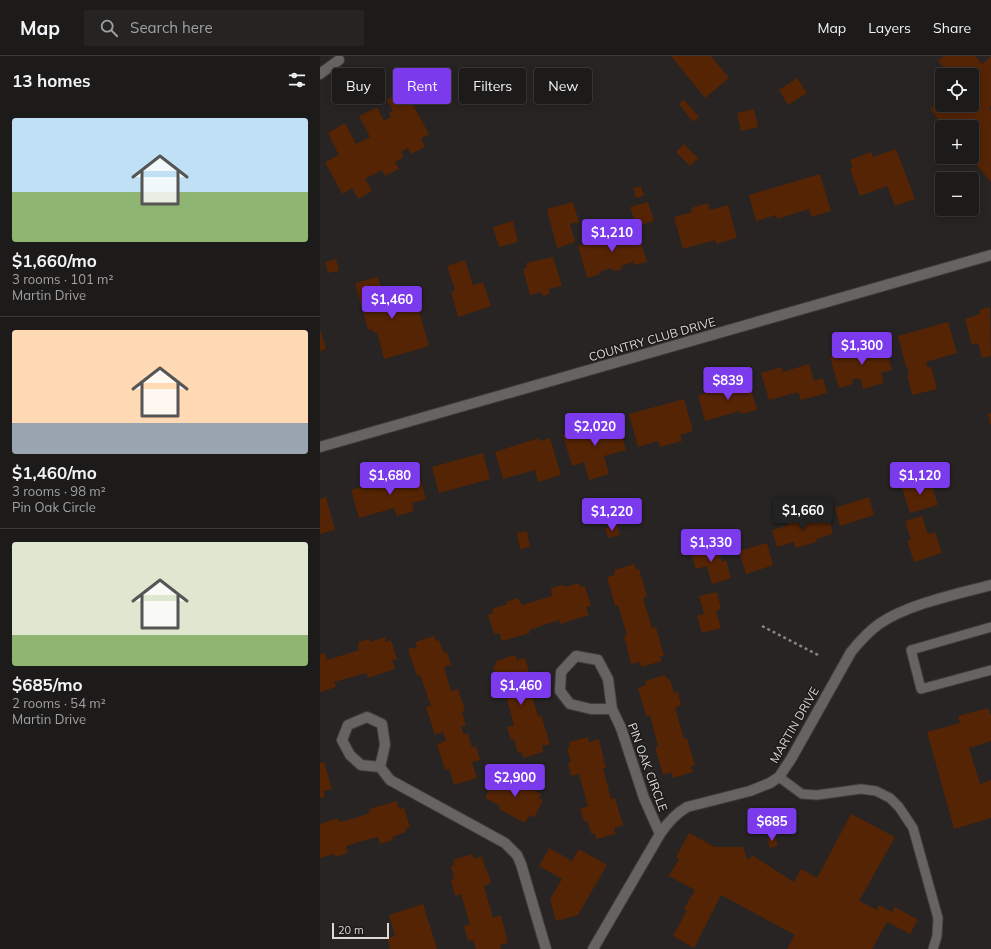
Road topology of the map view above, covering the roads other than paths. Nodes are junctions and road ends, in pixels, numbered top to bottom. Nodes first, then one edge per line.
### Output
1 (339, 60) dead end
2 (320, 74) edge
3 (991, 255) edge
4 (320, 447) edge
5 (991, 584) edge
6 (991, 627) edge
7 (991, 670) edge
8 (612, 709) junction
9 (380, 767) junction
10 (778, 777) junction
11 (660, 834) junction
12 (546, 949) edge
13 (593, 949) edge
14 (933, 949) edge

1 - 2 street
3 - 4 street, COUNTRY CLUB DRIVE
5 - 10 street, MARTIN DRIVE
6 - 7 lane
8 - 8 street, PIN OAK CIRCLE
8 - 11 street, PIN OAK CIRCLE
9 - 9 street
9 - 12 street
10 - 11 street, MARTIN DRIVE
10 - 14 lane
11 - 13 street, MARTIN DRIVE

